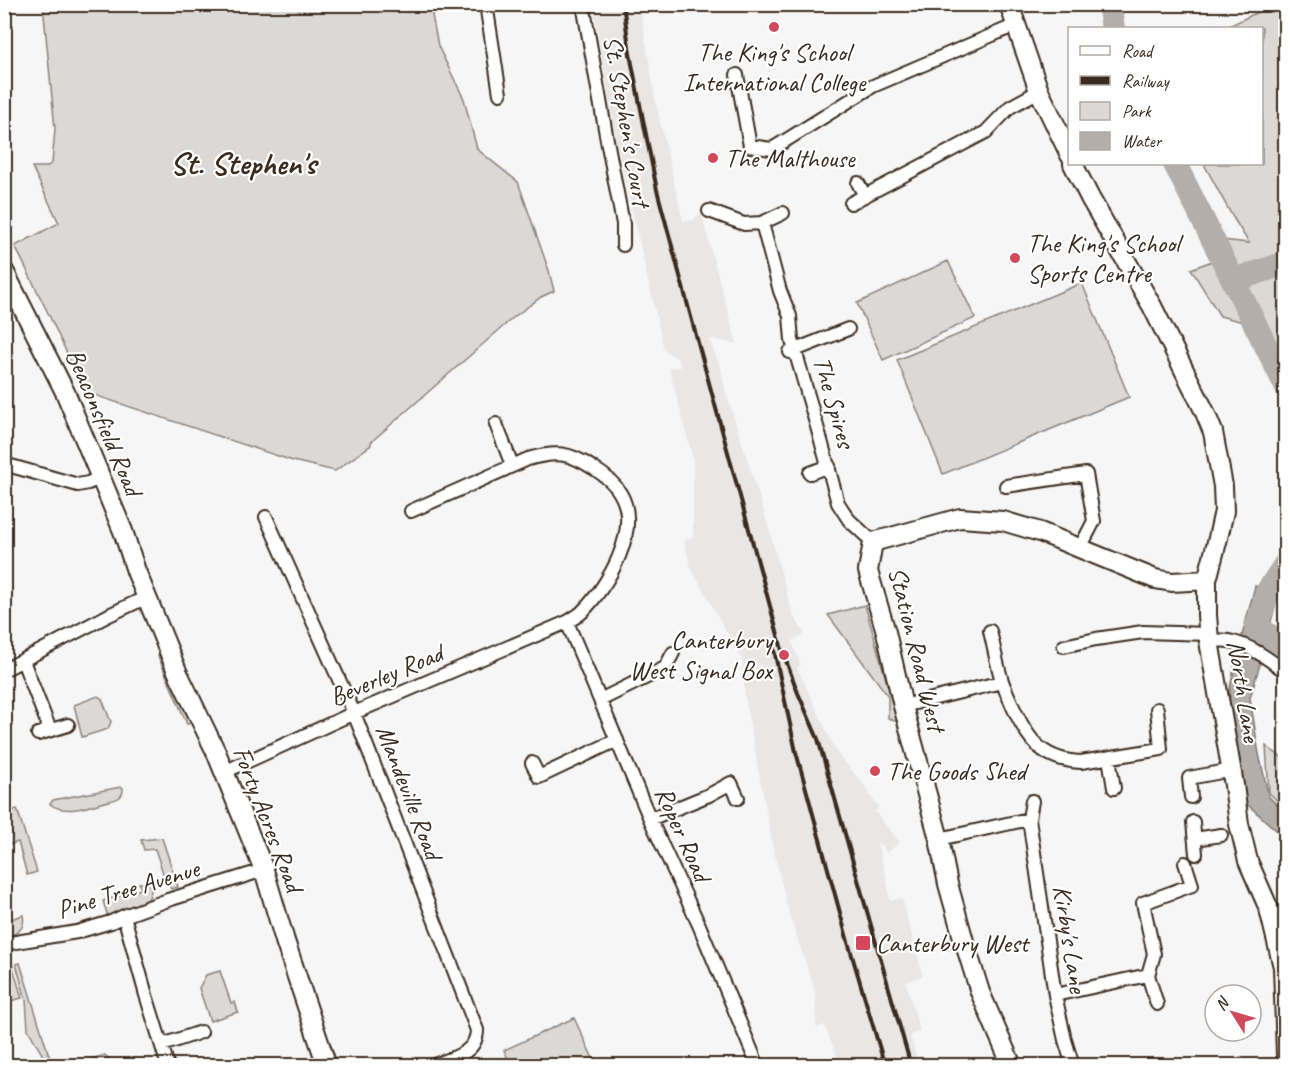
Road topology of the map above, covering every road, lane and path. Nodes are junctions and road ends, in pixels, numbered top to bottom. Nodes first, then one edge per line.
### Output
1 (486, 4) edge
2 (583, 4) edge
3 (1009, 4) edge
4 (1016, 25) junction
5 (737, 75) dead end
6 (1039, 91) junction
7 (500, 94) dead end
8 (1068, 151) edge
9 (1074, 165) edge
10 (858, 183) dead end
11 (865, 196) junction
12 (851, 203) dead end
13 (709, 211) dead end
14 (783, 213) dead end
15 (762, 223) junction
16 (623, 245) dead end
17 (4, 271) edge
18 (848, 329) dead end
19 (792, 347) junction
20 (496, 424) dead end
21 (4, 464) edge
22 (512, 465) junction
23 (829, 466) junction
24 (810, 472) dead end
25 (100, 478) junction
26 (1006, 486) dead end
27 (411, 511) dead end
28 (266, 517) dead end
29 (873, 542) junction
30 (1080, 548) junction
31 (1207, 580) junction
32 (147, 597) junction
33 (567, 622) junction
34 (990, 632) dead end
35 (1209, 638) junction
36 (1064, 646) dead end
37 (674, 653) dead end
38 (23, 662) junction
39 (4, 670) edge
40 (1286, 672) edge
41 (1002, 682) junction
42 (600, 700) junction
43 (903, 706) junction
44 (1157, 709) dead end
45 (354, 713) junction
46 (68, 725) dead end
47 (617, 740) junction
48 (1109, 758) junction
49 (531, 763) dead end
50 (1232, 770) junction
51 (224, 772) junction
52 (1114, 788) dead end
53 (1191, 797) dead end
54 (738, 798) dead end
55 (1032, 801) dead end
56 (650, 819) junction
57 (1029, 819) junction
58 (1194, 822) dead end
59 (1231, 834) junction
60 (939, 839) junction
61 (1195, 839) junction
62 (1196, 854) dead end
63 (1185, 863) dead end
64 (264, 870) junction
65 (1278, 914) edge
66 (124, 916) junction
67 (4, 944) edge
68 (1148, 975) junction
69 (1055, 995) junction
70 (1157, 1004) dead end
71 (201, 1032) dead end
72 (162, 1045) junction
73 (1286, 1054) edge
74 (168, 1065) edge
75 (327, 1065) edge
76 (432, 1065) edge
77 (758, 1065) edge
78 (1012, 1065) edge
79 (1073, 1065) edge

1 - 7 street
2 - 16 street, St. Stephen's Court
3 - 4 main road
4 - 5 street
4 - 6 main road
6 - 8 main road
6 - 11 street
9 - 31 main road, North Lane
10 - 11 street
11 - 12 street
13 - 15 street
14 - 15 street
15 - 19 street
17 - 25 main road, Beaconsfield Road
18 - 19 street, The Spires
19 - 23 street, The Spires
20 - 22 street
21 - 25 street
22 - 27 street, Beverley Road
22 - 33 street, Beverley Road
23 - 24 street, The Spires
23 - 29 street, The Spires
25 - 32 main road, Beaconsfield Road
26 - 30 street
28 - 45 street, Mandeville Road
29 - 30 main road, Station Road West
29 - 43 main road, Station Road West
30 - 31 main road, Station Road West
31 - 35 main road, North Lane
32 - 38 street
32 - 51 main road, Forty Acres Road
33 - 42 street, Roper Road
33 - 45 street, Beverley Road
34 - 41 street
35 - 36 street
35 - 40 street
35 - 50 main road, North Lane
37 - 42 street
38 - 39 street
38 - 46 street
41 - 43 street
41 - 48 street
42 - 47 street, Roper Road
43 - 60 main road, Station Road West
44 - 48 street
45 - 51 street, Beverley Road
45 - 76 street, Mandeville Road
47 - 49 street
47 - 56 street, Roper Road
48 - 52 street
50 - 53 street
50 - 59 main road, North Lane
51 - 64 main road, Forty Acres Road
54 - 56 street
55 - 57 street, Kirby's Lane
56 - 77 street, Roper Road
57 - 60 street
57 - 69 street, Kirby's Lane
58 - 61 street
59 - 61 street
59 - 65 main road, North Lane
60 - 78 main road, Station Road West
61 - 62 street
63 - 68 street
64 - 66 street, Pine Tree Avenue
64 - 75 main road, Forty Acres Road
65 - 73 main road, North Lane
66 - 67 street, Pine Tree Avenue
66 - 72 street
68 - 69 street
68 - 70 street
69 - 79 street, Kirby's Lane
71 - 72 street
72 - 74 street

